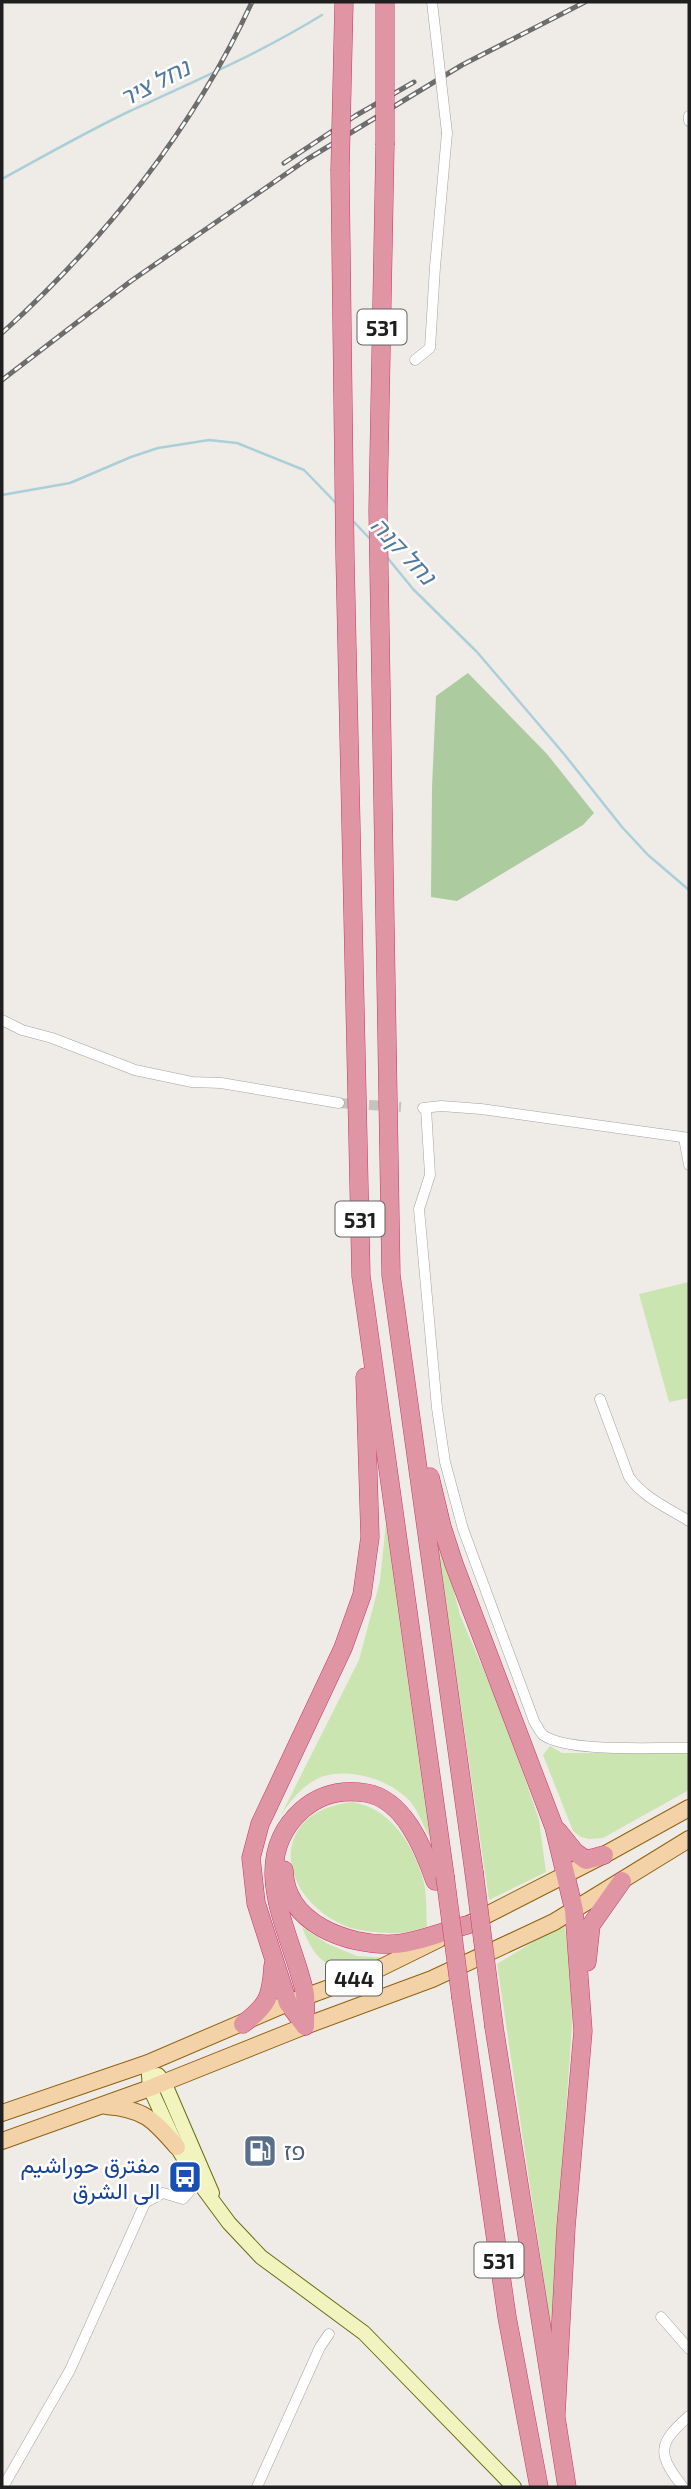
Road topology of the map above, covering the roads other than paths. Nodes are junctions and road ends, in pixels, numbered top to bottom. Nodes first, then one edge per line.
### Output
1 (344, 2) edge
2 (385, 2) edge
3 (432, 2) edge
4 (415, 360) dead end
5 (2, 1020) edge
6 (339, 1103) tunnel mouth
7 (687, 1138) edge
8 (689, 1164) edge
9 (391, 1275) junction
10 (361, 1276) junction
11 (600, 1399) dead end
12 (689, 1521) edge
13 (539, 1731) junction
14 (689, 1748) edge
15 (527, 1755) junction
16 (689, 1808) edge
17 (294, 1817) junction
18 (554, 1827) junction
19 (689, 1839) edge
20 (604, 1855) junction
21 (567, 1875) junction
22 (440, 1878) junction
23 (622, 1881) junction
24 (575, 1910) junction
25 (467, 1925) junction
26 (273, 1955) junction
27 (305, 1996) junction
28 (288, 2003) junction
29 (243, 2024) junction
30 (304, 2026) junction
31 (583, 2031) junction
32 (148, 2063) junction
33 (157, 2085) junction
34 (100, 2106) junction
35 (2, 2113) edge
36 (2, 2141) edge
37 (177, 2147) junction
38 (201, 2178) junction
39 (661, 2317) dead end
40 (329, 2334) dead end
41 (689, 2349) edge
42 (556, 2414) junction
43 (689, 2416) edge
44 (3, 2487) edge
45 (257, 2487) edge
46 (514, 2487) edge
47 (539, 2487) edge
48 (567, 2487) edge
49 (683, 2487) edge

1 - 10 highway, 531, bridge
2 - 9 highway, 531, bridge
3 - 4 street, bridge
5 - 6 street
7 - 8 street
7 - 13 street
9 - 15 highway
9 - 42 highway, 531, bridge
10 - 22 highway, 531
10 - 26 highway
11 - 12 street
13 - 14 street
13 - 15 street
15 - 18 highway
16 - 20 main road, 444
17 - 22 highway
17 - 25 highway
17 - 27 highway
18 - 20 highway
18 - 21 highway
19 - 23 main road, 444
20 - 21 main road, 444
21 - 24 highway
21 - 25 main road, 444
22 - 47 highway, 531, bridge
23 - 24 main road, 444
23 - 31 highway
24 - 30 main road, 444
24 - 31 highway
25 - 27 main road, 444
26 - 28 highway
26 - 29 highway
27 - 28 main road, 444
27 - 30 highway
28 - 29 main road, 444
28 - 30 highway
29 - 32 main road, 444
30 - 33 main road, 444
31 - 42 highway
32 - 33 main road
32 - 35 main road, 444
33 - 34 main road, 444
33 - 37 main road
33 - 38 main road
34 - 36 main road, 444
34 - 37 main road
37 - 38 main road
38 - 44 street
38 - 46 main road
39 - 41 street
40 - 45 street
42 - 48 highway, 531
43 - 49 street

